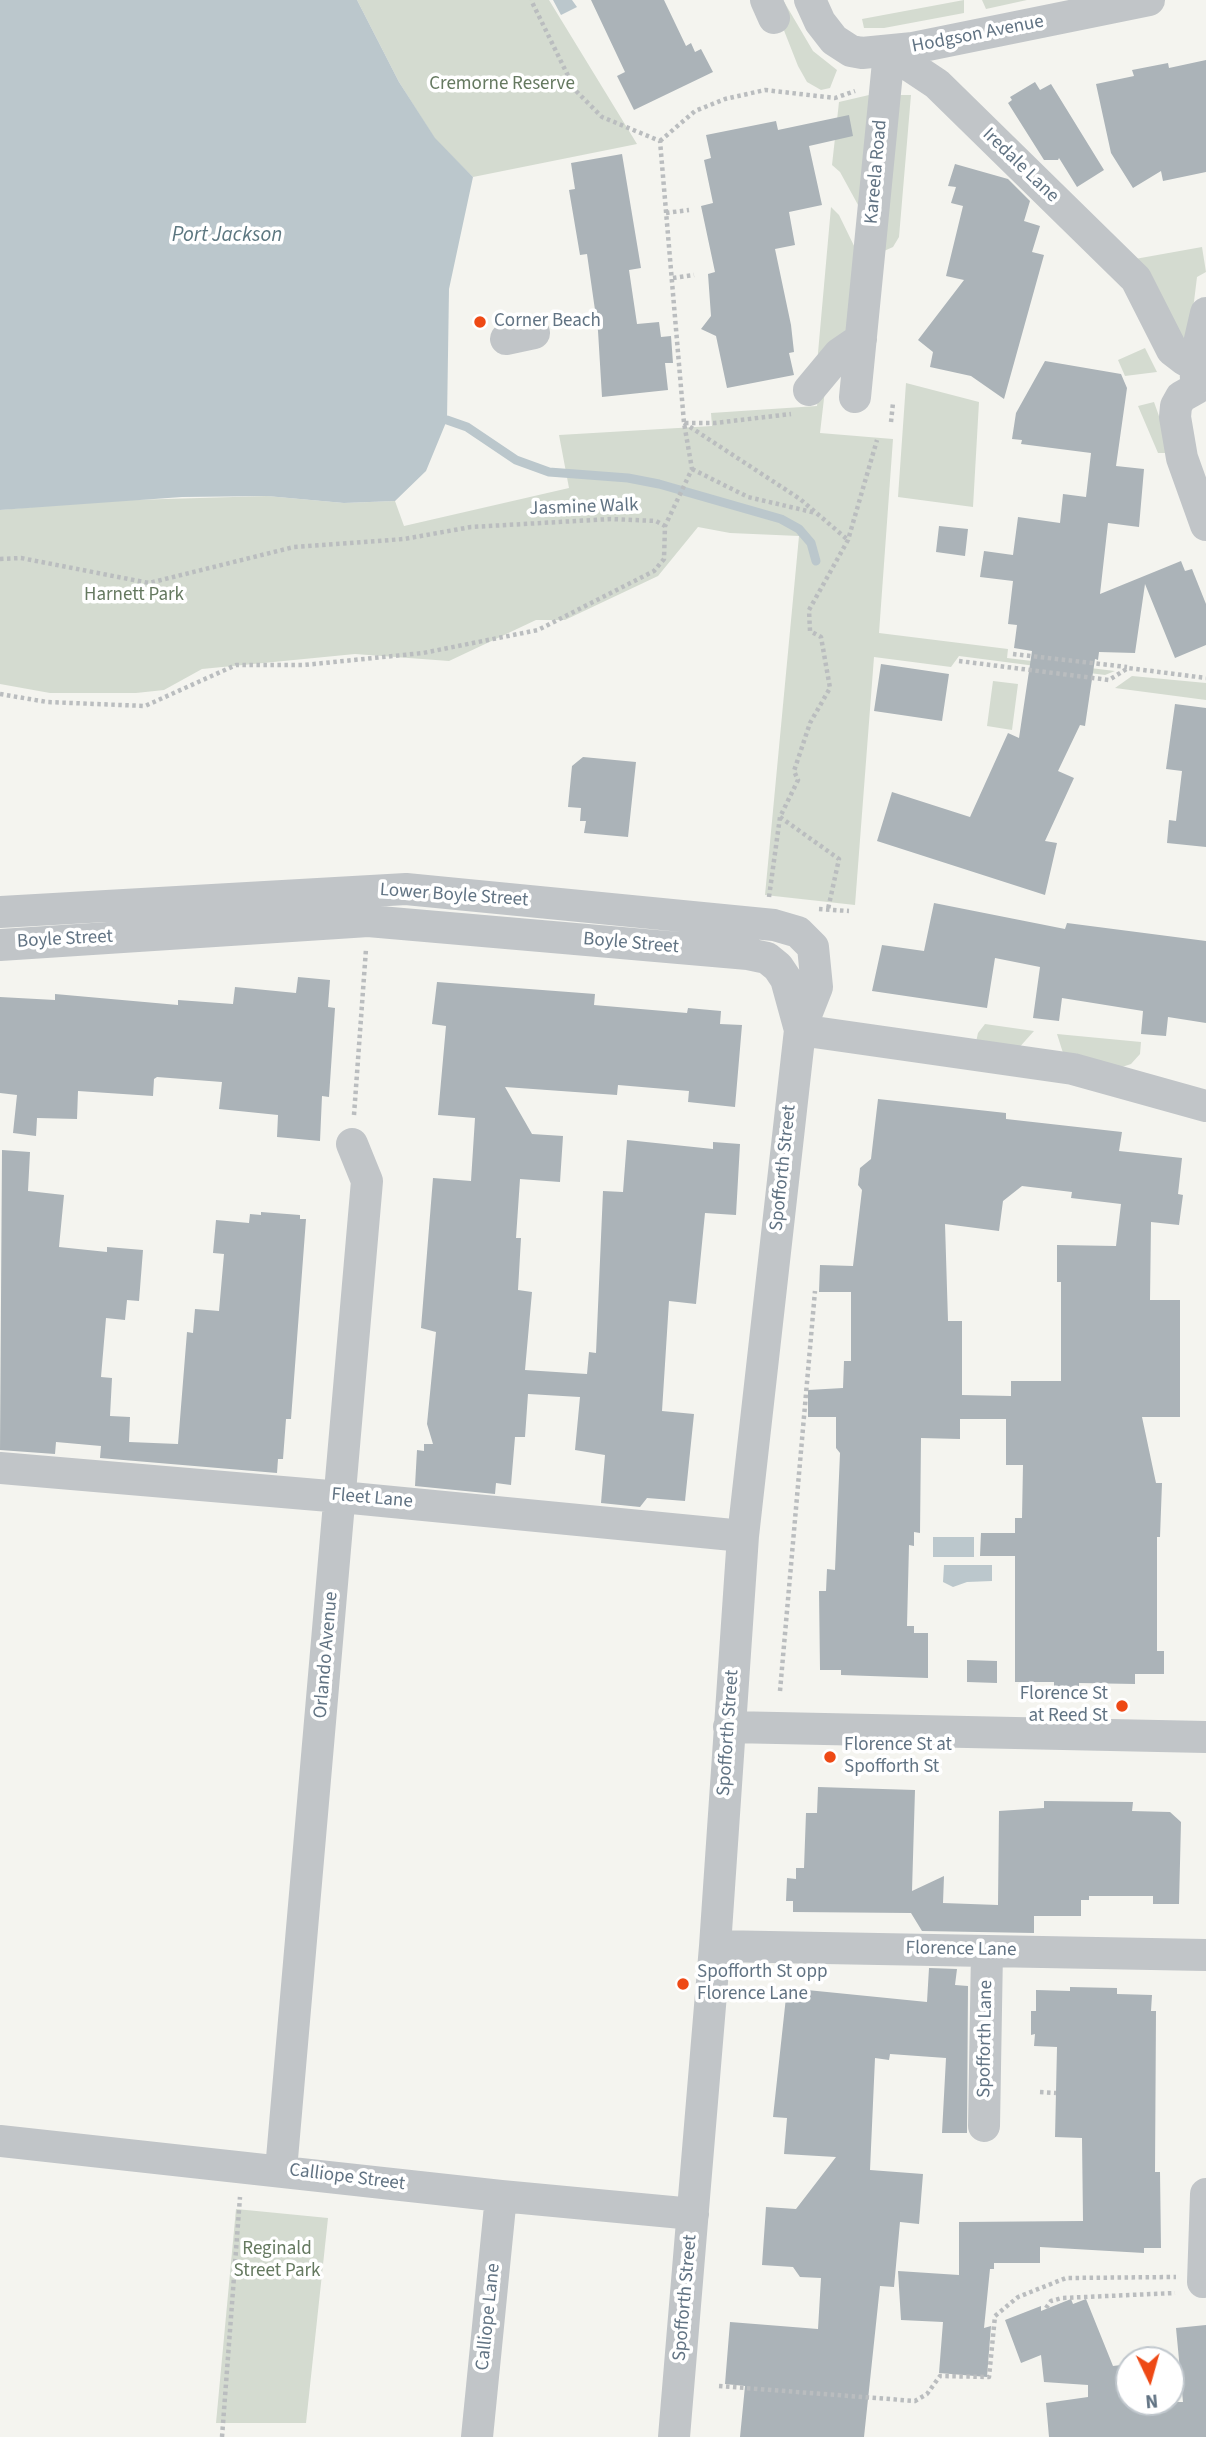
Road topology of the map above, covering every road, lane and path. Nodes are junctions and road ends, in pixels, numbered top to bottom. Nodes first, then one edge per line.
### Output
1 (531, 0) edge
2 (810, 0) edge
3 (1149, 0) edge
4 (1079, 7) edge
5 (889, 52) junction
6 (866, 87) dead end
7 (660, 141) junction
8 (689, 210) dead end
9 (666, 213) junction
10 (694, 275) dead end
11 (673, 278) junction
12 (1206, 313) edge
13 (861, 339) junction
14 (1199, 386) edge
15 (855, 397) dead end
16 (803, 402) joint
17 (893, 403) dead end
18 (891, 422) dead end
19 (684, 423) junction
20 (877, 440) dead end
21 (692, 468) junction
22 (819, 514) junction
23 (1206, 525) edge
24 (665, 526) junction
25 (848, 540) junction
26 (0, 559) edge
27 (1013, 654) dead end
28 (959, 661) dead end
29 (1128, 668) junction
30 (1206, 678) edge
31 (0, 694) edge
32 (780, 817) junction
33 (768, 904) dead end
34 (849, 911) dead end
35 (0, 912) edge
36 (368, 921) junction
37 (0, 945) edge
38 (800, 1030) junction
39 (1206, 1106) edge
40 (352, 1144) joint
41 (815, 1291) dead end
42 (0, 1468) edge
43 (341, 1497) junction
44 (743, 1536) junction
45 (780, 1691) dead end
46 (729, 1727) junction
47 (1206, 1737) edge
48 (715, 1946) junction
49 (987, 1951) junction
50 (1206, 1955) edge
51 (1040, 2092) dead end
52 (1056, 2092) dead end
53 (984, 2126) dead end
54 (0, 2141) edge
55 (243, 2166) junction
56 (281, 2170) junction
57 (1206, 2194) edge
58 (501, 2196) junction
59 (693, 2214) junction
60 (1190, 2284) junction
61 (1046, 2308) dead end
62 (719, 2386) dead end
63 (222, 2437) edge
64 (478, 2437) edge
65 (674, 2437) edge

1 - 7 path
2 - 5 street
3 - 4 street, Hodgson Avenue
4 - 5 street, Hodgson Avenue
5 - 13 street, Kareela Road
5 - 14 street, Iredale Lane
6 - 7 path
7 - 9 path
8 - 9 path
9 - 11 path
10 - 11 path
11 - 19 path
12 - 14 street
13 - 15 street, Kareela Road
13 - 16 street
14 - 23 street
16 - 19 path
17 - 18 path
19 - 21 path
19 - 22 path
20 - 25 path
21 - 22 path
21 - 24 path, Jasmine Walk
22 - 25 path
24 - 26 path, Jasmine Walk
24 - 31 path
25 - 32 path
27 - 29 path
28 - 29 path
29 - 30 path
32 - 33 path
32 - 34 path
35 - 38 street, Lower Boyle Street
36 - 37 street, Boyle Street
36 - 38 street, Boyle Street
36 - 40 path
38 - 39 street
38 - 44 street, Spofforth Street
40 - 43 street, Orlando Avenue
41 - 45 path
42 - 43 street, Fleet Lane
43 - 44 street, Fleet Lane
43 - 56 street, Orlando Avenue
44 - 46 street, Spofforth Street
46 - 47 street
46 - 48 street, Spofforth Street
48 - 49 street, Florence Lane
48 - 59 street, Spofforth Street
49 - 50 street, Florence Lane
49 - 53 street, Spofforth Lane
51 - 52 path
54 - 55 street, Calliope Street
55 - 56 street, Calliope Street
55 - 63 path
56 - 58 street, Calliope Street
57 - 60 street
58 - 59 street, Calliope Street
58 - 64 street, Calliope Lane
59 - 65 street, Spofforth Street
60 - 61 path
60 - 62 path

